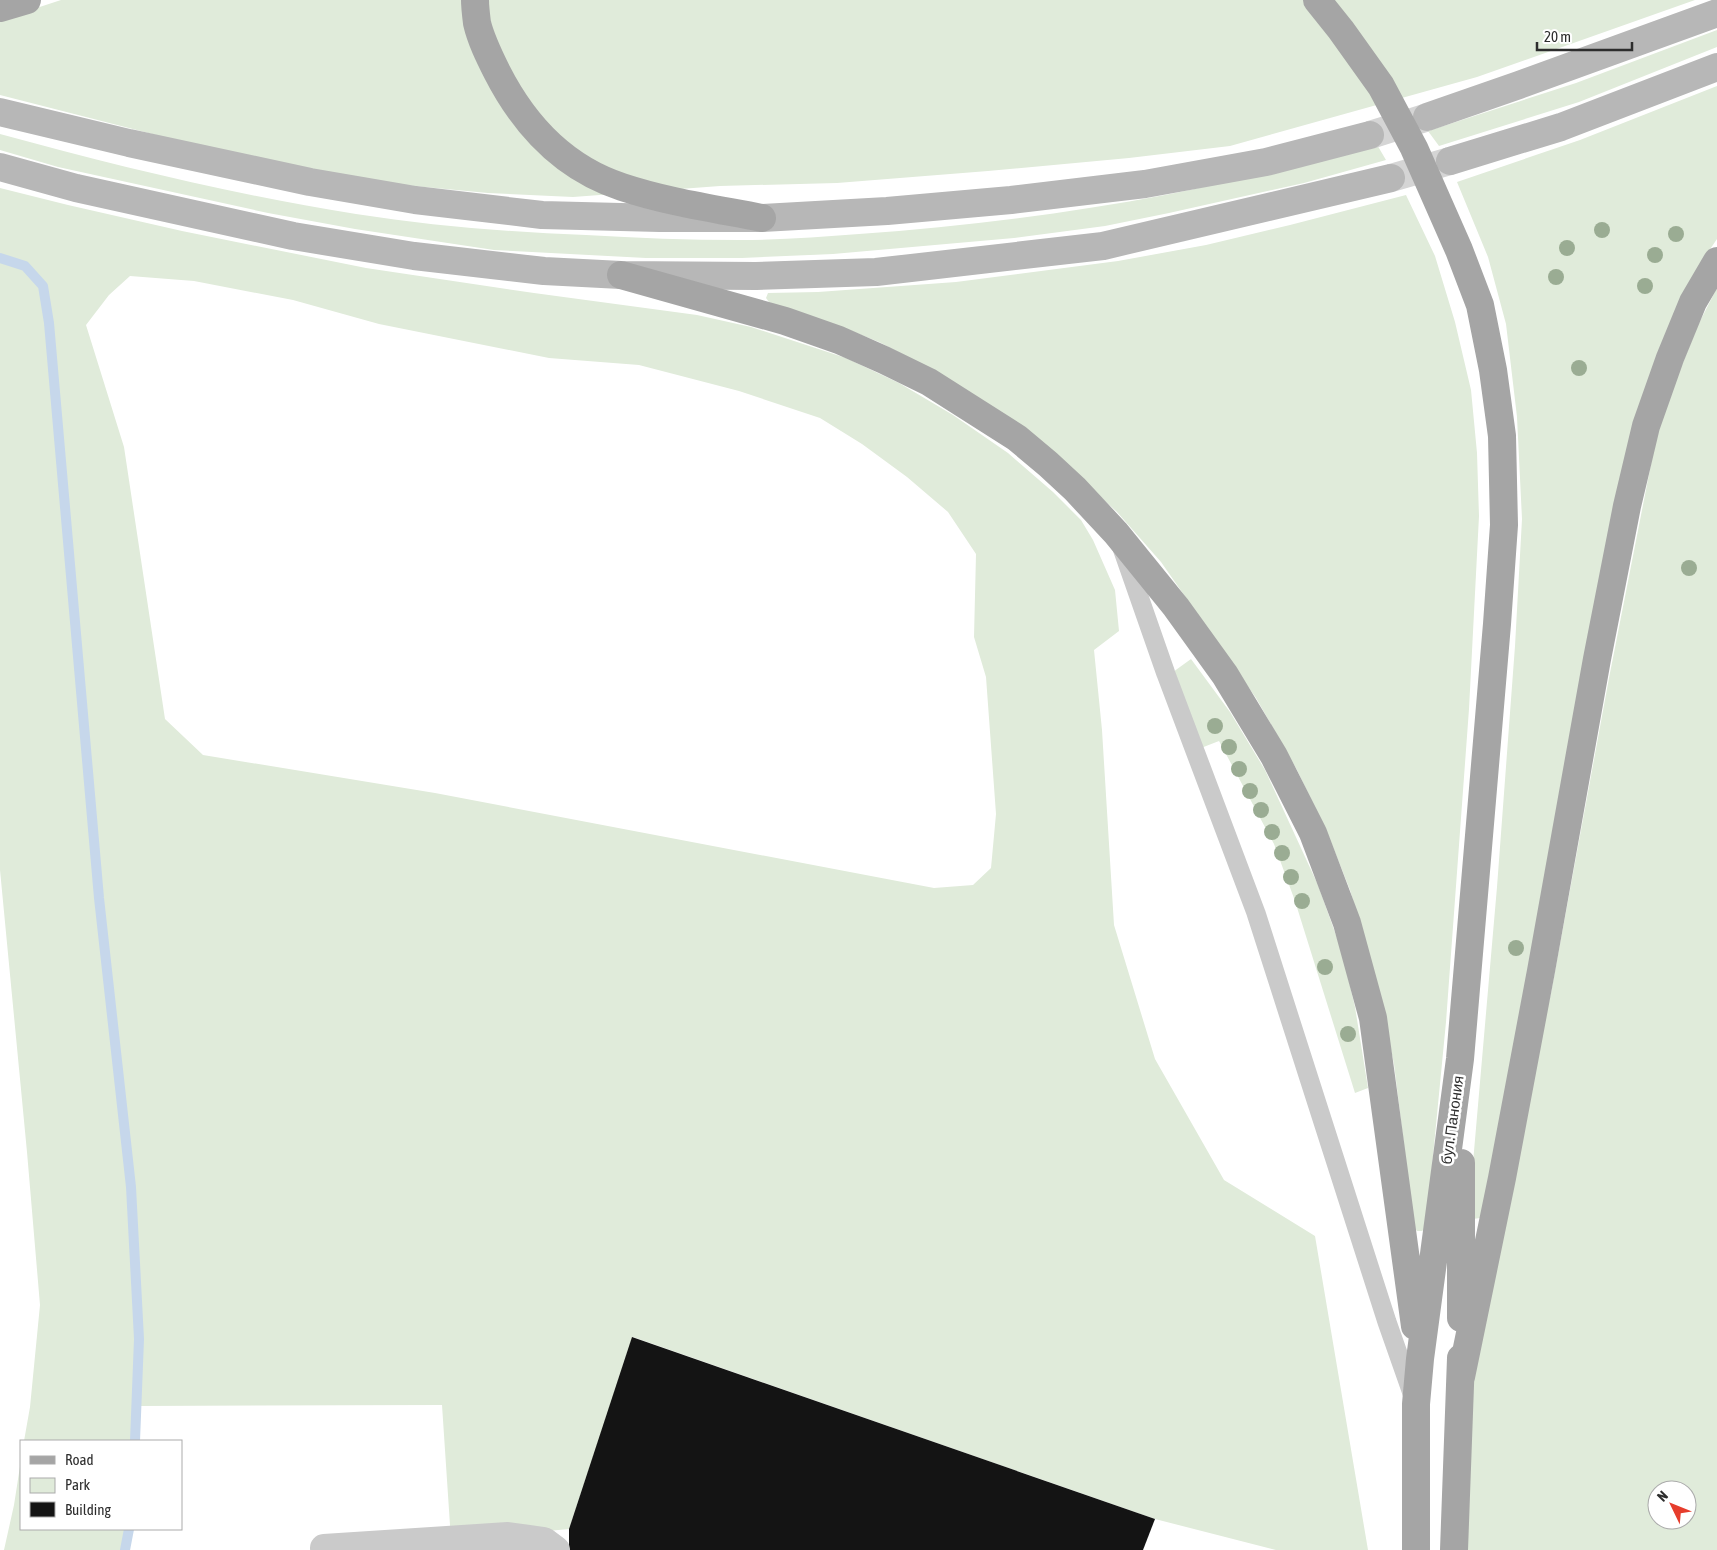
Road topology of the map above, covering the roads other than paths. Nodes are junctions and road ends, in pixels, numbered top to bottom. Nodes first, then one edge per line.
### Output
1 (27, 0) edge
2 (474, 0) edge
3 (1317, 0) edge
4 (0, 8) edge
5 (1717, 13) edge
6 (1717, 67) edge
7 (0, 112) edge
8 (1427, 118) tunnel mouth
9 (1370, 135) tunnel mouth
10 (1450, 161) tunnel mouth
11 (0, 167) edge
12 (1391, 178) tunnel mouth
13 (762, 218) junction
14 (1717, 261) edge
15 (621, 275) junction
16 (1116, 532) junction
17 (1460, 1060) junction
18 (1420, 1359) junction
19 (1461, 1377) junction
20 (1416, 1404) junction
21 (324, 1548) dead end
22 (556, 1550) edge
23 (1416, 1550) edge
24 (1454, 1550) edge

1 - 4 main road
2 - 13 main road
3 - 17 main road
5 - 8 street
6 - 10 street
7 - 13 street
9 - 13 street
11 - 15 street
12 - 15 street
14 - 19 main road
15 - 16 main road
16 - 18 main road
16 - 20 lane
17 - 18 main road, бул. Панония
17 - 19 main road, бул. Панония
18 - 20 main road, бул. Панония
19 - 24 main road, бул. Панония
20 - 23 main road, бул. Панония
21 - 22 street

